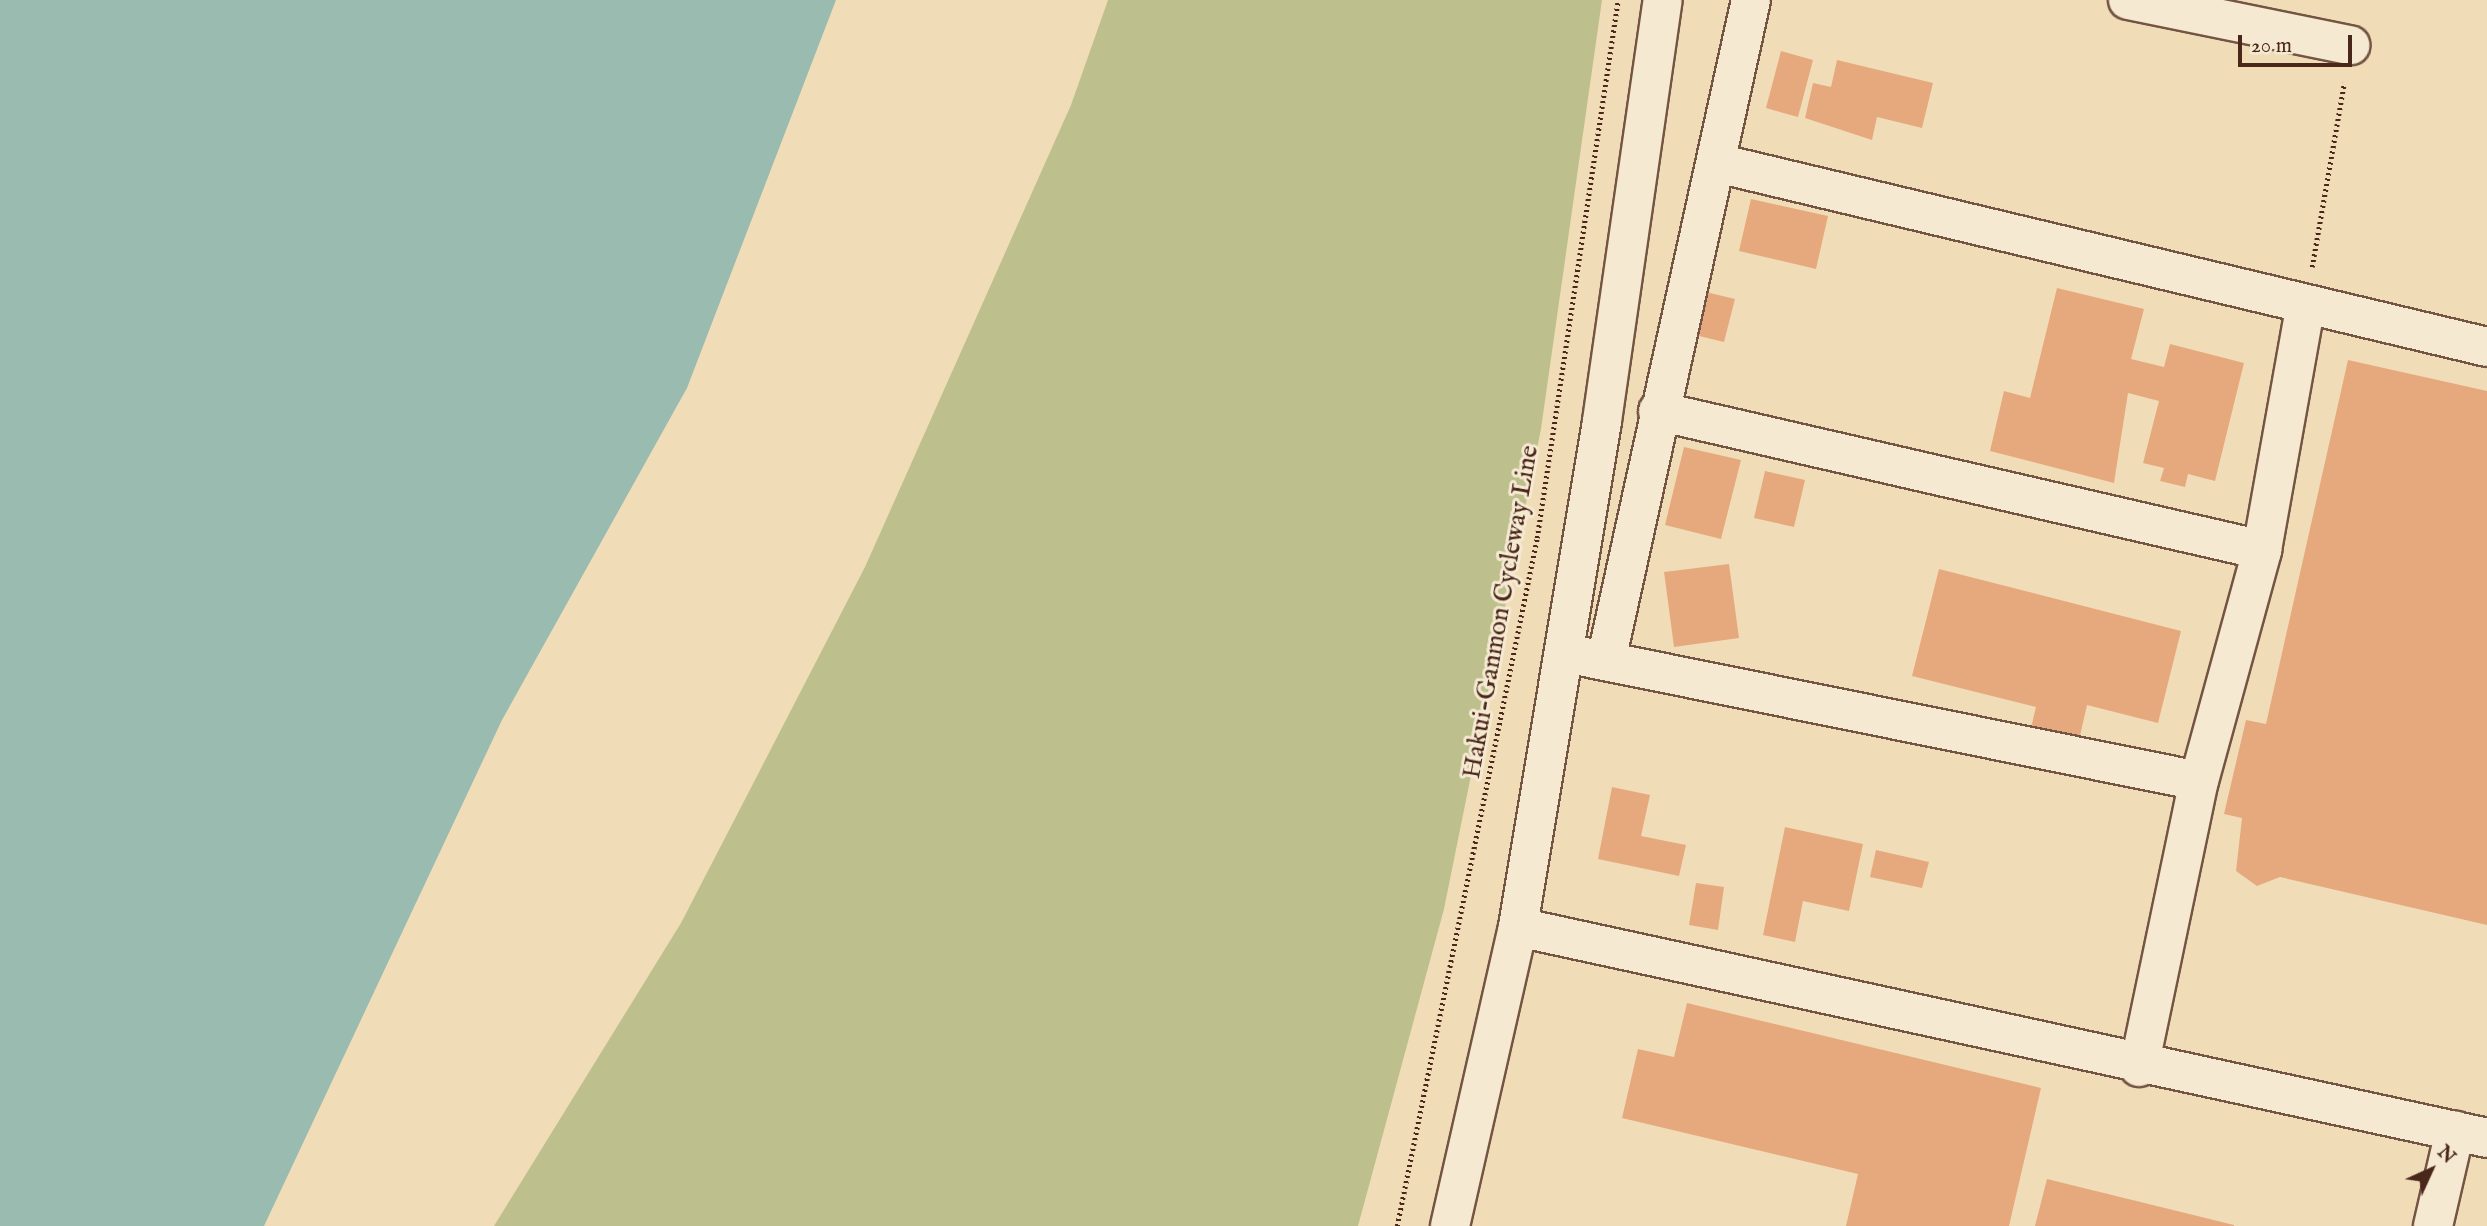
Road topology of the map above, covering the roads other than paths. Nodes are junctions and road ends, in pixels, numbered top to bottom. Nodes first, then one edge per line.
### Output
1 (1663, 0) edge
2 (1751, 0) edge
3 (2128, 0) edge
4 (2350, 45) road end
5 (1717, 163) junction
6 (2305, 308) junction
7 (2487, 347) edge
8 (1658, 411) junction
9 (2262, 550) junction
10 (1564, 653) junction
11 (1606, 661) junction
12 (2199, 780) junction
13 (1518, 927) junction
14 (2139, 1067) junction
15 (2471, 1135) edge
16 (1450, 1226) edge
17 (2432, 1226) edge

1 - 10 street
2 - 5 street
3 - 4 street
5 - 6 street
5 - 8 street
6 - 7 street
6 - 9 street
8 - 9 street
8 - 11 street
9 - 12 street
10 - 11 street
10 - 13 street
11 - 12 street
12 - 14 street
13 - 14 street
13 - 16 street
14 - 15 street
15 - 17 street

